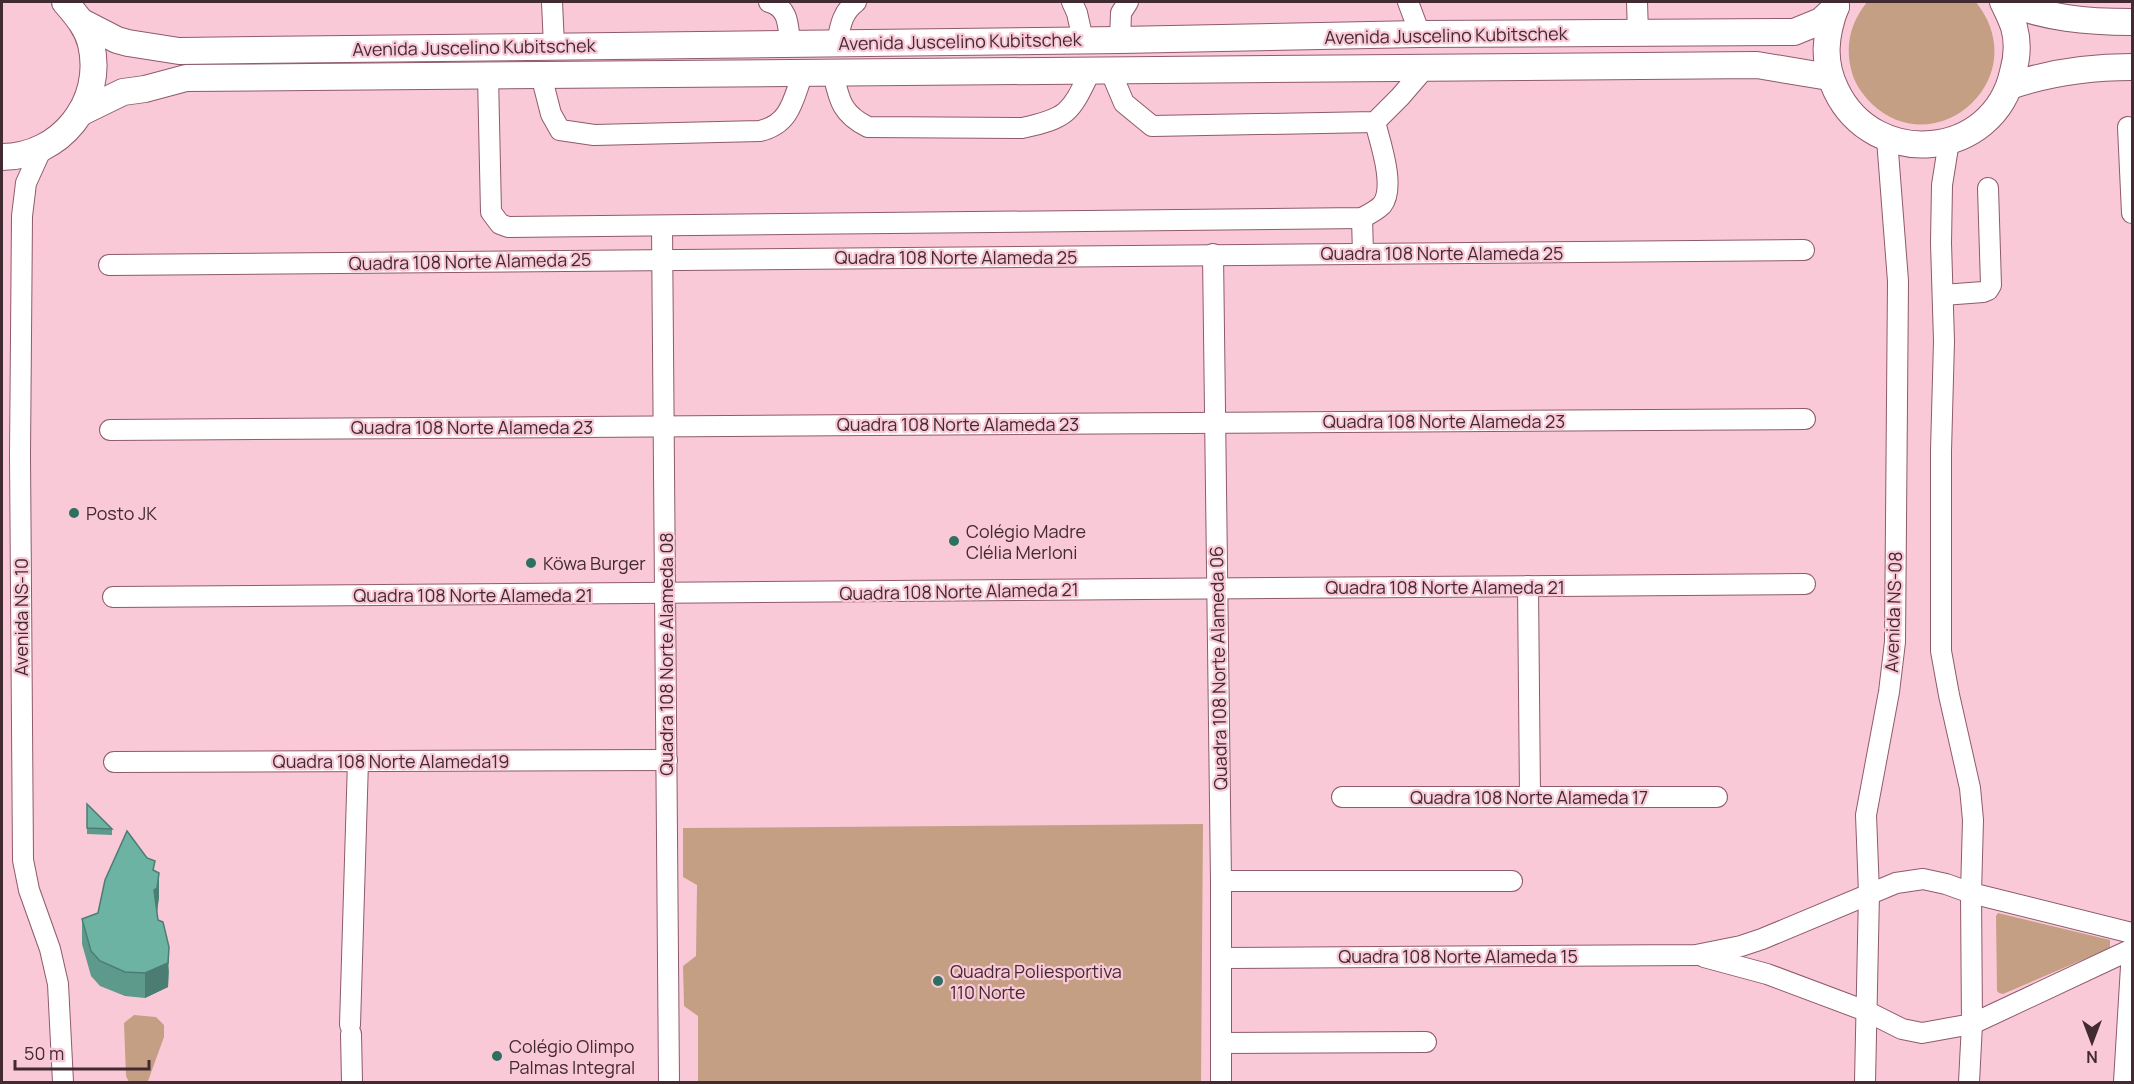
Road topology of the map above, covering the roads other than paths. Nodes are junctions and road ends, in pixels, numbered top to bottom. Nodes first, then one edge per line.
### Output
1 (65, 2) edge
2 (769, 2) edge
3 (856, 2) edge
4 (1072, 2) edge
5 (1128, 2) edge
6 (1408, 2) edge
7 (1637, 2) edge
8 (2003, 2) edge
9 (556, 4) edge
10 (1838, 4) edge
11 (82, 22) junction
12 (2133, 22) edge
13 (1638, 33) junction
14 (1420, 34) junction
15 (1083, 40) junction
16 (1120, 40) junction
17 (790, 43) junction
18 (837, 43) junction
19 (554, 46) junction
20 (2133, 67) edge
21 (1425, 68) junction
22 (1101, 70) junction
23 (803, 73) junction
24 (833, 73) junction
25 (489, 75) junction
26 (541, 75) junction
27 (1829, 77) junction
28 (2010, 86) junction
29 (80, 114) junction
30 (1375, 122) junction
31 (2128, 128) dead end
32 (1887, 139) junction
33 (1949, 141) junction
34 (41, 150) junction
35 (2, 157) edge
36 (1988, 188) dead end
37 (2133, 213) edge
38 (1362, 218) junction
39 (662, 226) junction
40 (1804, 250) dead end
41 (1213, 254) junction
42 (1363, 254) junction
43 (663, 259) junction
44 (109, 265) dead end
45 (1943, 295) junction
46 (1805, 419) dead end
47 (1216, 423) junction
48 (664, 426) junction
49 (110, 430) dead end
50 (1805, 584) dead end
51 (1528, 586) junction
52 (1217, 589) junction
53 (666, 594) junction
54 (113, 597) dead end
55 (667, 760) junction
56 (358, 761) junction
57 (114, 762) dead end
58 (1530, 796) junction
59 (1342, 797) dead end
60 (1717, 797) dead end
61 (1221, 881) junction
62 (1512, 881) dead end
63 (1869, 893) junction
64 (1971, 893) junction
65 (2133, 934) edge
66 (2132, 942) edge
67 (2133, 949) edge
68 (1696, 955) junction
69 (1221, 958) junction
70 (1866, 1011) junction
71 (1972, 1024) junction
72 (1426, 1042) dead end
73 (1221, 1043) junction
74 (63, 1083) edge
75 (352, 1083) edge
76 (669, 1083) edge
77 (1221, 1083) edge
78 (1865, 1083) edge
79 (1969, 1083) edge
80 (2124, 1083) edge

1 - 11 main road
2 - 17 street
3 - 18 street
4 - 15 street
5 - 16 street
6 - 14 street
7 - 13 street
8 - 12 main road
8 - 28 main road
9 - 19 street
10 - 13 main road, Avenida Juscelino Kubitschek
10 - 27 main road
11 - 19 main road, Avenida Juscelino Kubitschek
11 - 29 main road
13 - 14 main road, Avenida Juscelino Kubitschek
14 - 16 main road, Avenida Juscelino Kubitschek
15 - 16 main road, Avenida Juscelino Kubitschek
15 - 18 main road, Avenida Juscelino Kubitschek
17 - 18 main road, Avenida Juscelino Kubitschek
17 - 19 main road, Avenida Juscelino Kubitschek
20 - 28 main road
21 - 22 main road, Avenida Juscelino Kubitschek
21 - 27 main road, Avenida Juscelino Kubitschek
21 - 30 street
22 - 24 main road, Avenida Juscelino Kubitschek
22 - 24 street
22 - 30 street
23 - 24 main road, Avenida Juscelino Kubitschek
23 - 26 main road, Avenida Juscelino Kubitschek
23 - 26 street, Avenida Juscelino Kubitschek
25 - 26 main road, Avenida Juscelino Kubitschek
25 - 29 main road, Avenida Juscelino Kubitschek
25 - 39 street
27 - 32 main road
28 - 33 main road
29 - 34 main road
30 - 38 street
31 - 37 street
32 - 33 main road
32 - 63 street, Avenida NS-08
33 - 45 street
34 - 35 main road
34 - 74 street, Avenida NS-10
36 - 45 street
38 - 39 street
38 - 42 street
39 - 43 street, Quadra 108 Norte Alameda 08
40 - 42 street, Quadra 108 Norte Alameda 25
41 - 42 street, Quadra 108 Norte Alameda 25
41 - 43 street, Quadra 108 Norte Alameda 25
41 - 47 street, Quadra 108 Norte Alameda 06
43 - 44 street, Quadra 108 Norte Alameda 25
43 - 48 street, Quadra 108 Norte Alameda 08
45 - 64 street
46 - 47 street, Quadra 108 Norte Alameda 23
47 - 48 street, Quadra 108 Norte Alameda 23
47 - 52 street, Quadra 108 Norte Alameda 06
48 - 49 street, Quadra 108 Norte Alameda 23
48 - 53 street, Quadra 108 Norte Alameda 08
50 - 51 street, Quadra 108 Norte Alameda 21
51 - 52 street, Quadra 108 Norte Alameda 21
51 - 58 street
52 - 53 street, Quadra 108 Norte Alameda 21
52 - 61 street, Quadra 108 Norte Alameda 06
53 - 54 street, Quadra 108 Norte Alameda 21
53 - 55 street, Quadra 108 Norte Alameda 08
55 - 56 street, Quadra 108 Norte Alameda19
55 - 76 street, Quadra 108 Norte Alameda 08
56 - 57 street, Quadra 108 Norte Alameda19
56 - 75 street
58 - 59 street, Quadra 108 Norte Alameda 17
58 - 60 street, Quadra 108 Norte Alameda 17
61 - 62 street
61 - 69 street, Quadra 108 Norte Alameda 06
63 - 64 street
63 - 68 street
63 - 70 street, Avenida NS-08
64 - 65 street
64 - 71 street
65 - 66 street
66 - 67 street
67 - 71 street
67 - 80 street
68 - 69 street, Quadra 108 Norte Alameda 15
68 - 70 street
69 - 73 street, Quadra 108 Norte Alameda 06
70 - 71 street
70 - 78 street, Avenida NS-08
71 - 79 street
72 - 73 street
73 - 77 street, Quadra 108 Norte Alameda 06

